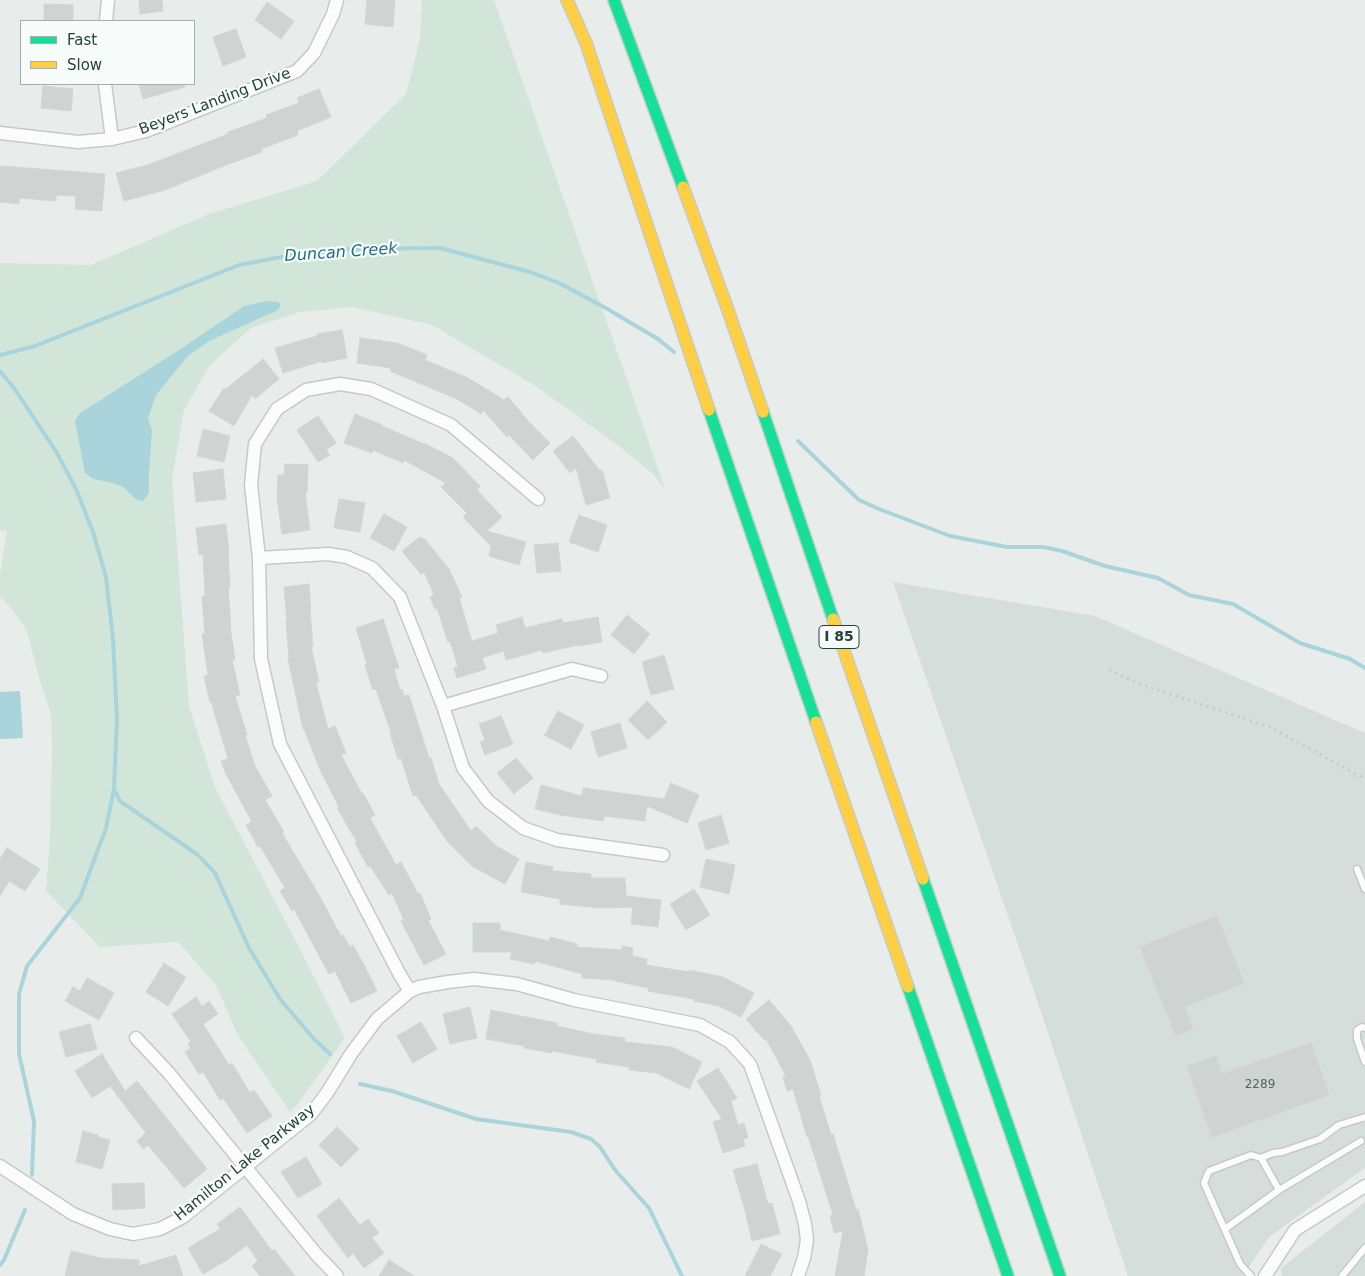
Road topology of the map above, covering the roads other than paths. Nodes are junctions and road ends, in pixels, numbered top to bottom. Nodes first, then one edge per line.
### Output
1 (108, 0) edge
2 (337, 0) edge
3 (567, 0) edge
4 (614, 0) edge
5 (106, 20) edge
6 (105, 85) edge
7 (0, 133) edge
8 (112, 139) junction
9 (538, 499) dead end
10 (259, 558) junction
11 (601, 676) dead end
12 (443, 706) junction
13 (663, 855) dead end
14 (1357, 869) dead end
15 (1365, 889) edge
16 (410, 991) junction
17 (1365, 1028) edge
18 (136, 1038) dead end
19 (1365, 1062) edge
20 (1365, 1117) edge
21 (1361, 1141) dead end
22 (1261, 1158) junction
23 (0, 1166) edge
24 (246, 1166) junction
25 (1365, 1186) edge
26 (1279, 1190) junction
27 (1225, 1229) junction
28 (1365, 1248) edge
29 (337, 1276) edge
30 (798, 1276) edge
31 (1008, 1276) edge
32 (1060, 1276) edge
33 (1251, 1276) edge
34 (1265, 1276) edge
35 (1342, 1276) edge

1 - 5 street
2 - 8 street, Beyers Landing Drive
3 - 31 highway
4 - 32 highway, I 85
6 - 8 street
7 - 8 street, Beyers Landing Drive
9 - 10 street
10 - 12 street
10 - 16 street
11 - 12 street
12 - 13 street
14 - 15 lane
16 - 24 street, Hamilton Lake Parkway
16 - 30 street
17 - 19 lane
18 - 24 street
20 - 22 lane
21 - 26 lane
22 - 26 lane
22 - 27 lane
23 - 24 street, Hamilton Lake Parkway
24 - 29 street
25 - 34 street
26 - 27 lane
27 - 33 lane
28 - 35 lane

